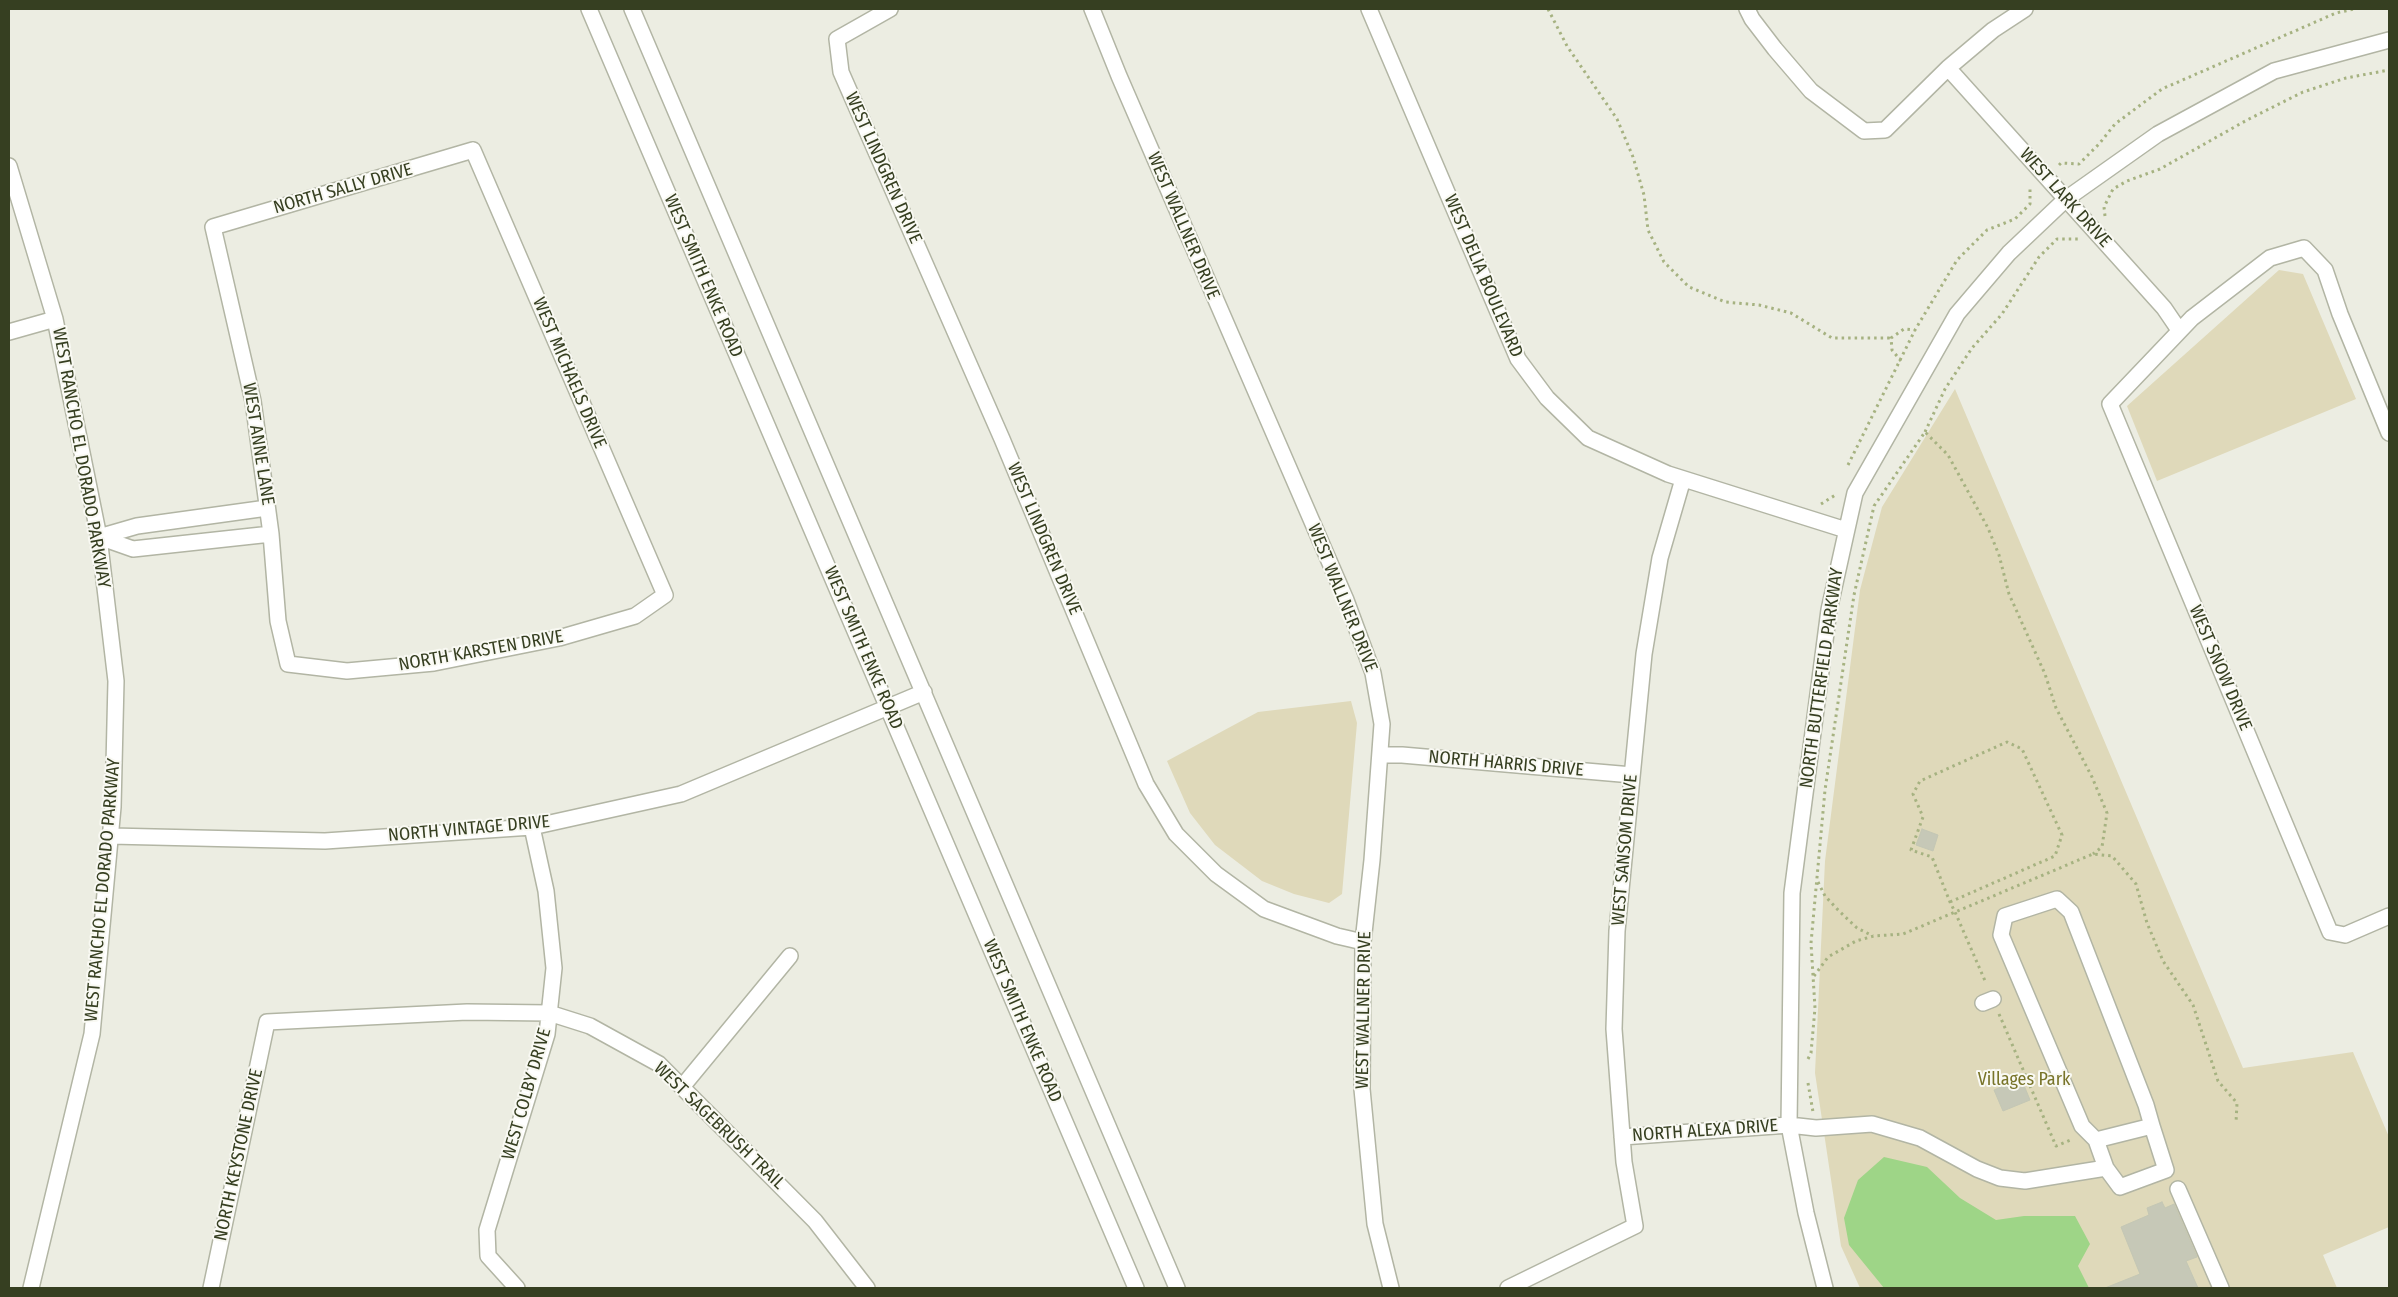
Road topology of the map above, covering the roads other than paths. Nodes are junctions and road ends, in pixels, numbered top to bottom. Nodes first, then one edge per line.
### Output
1 (589, 9) edge
2 (632, 9) edge
3 (890, 9) edge
4 (1092, 9) edge
5 (1369, 9) edge
6 (1747, 9) edge
7 (2025, 9) edge
8 (2389, 40) edge
9 (1948, 68) junction
10 (473, 150) joint
11 (9, 166) edge
12 (2066, 199) junction
13 (212, 227) joint
14 (55, 319) junction
15 (2179, 330) junction
16 (9, 332) edge
17 (2389, 433) edge
18 (1683, 479) junction
19 (267, 508) junction
20 (1846, 530) junction
21 (271, 534) junction
22 (99, 537) junction
23 (665, 595) joint
24 (288, 664) joint
25 (924, 692) junction
26 (888, 707) junction
27 (1380, 755) junction
28 (1632, 775) junction
29 (532, 827) junction
30 (111, 836) junction
31 (2389, 916) edge
32 (1363, 942) junction
33 (790, 956) dead end
34 (549, 1013) junction
35 (267, 1022) joint
36 (682, 1087) junction
37 (1789, 1125) junction
38 (2152, 1126) junction
39 (1622, 1137) junction
40 (2096, 1140) junction
41 (2106, 1168) junction
42 (2178, 1189) dead end
43 (32, 1288) edge
44 (211, 1288) edge
45 (517, 1288) edge
46 (867, 1288) edge
47 (1136, 1288) edge
48 (1177, 1288) edge
49 (1391, 1288) edge
50 (1508, 1288) edge
51 (1825, 1288) edge
52 (2220, 1288) edge

1 - 26 street, WEST SMITH ENKE ROAD
2 - 25 street
3 - 32 street, WEST LINDGREN DRIVE
4 - 27 street, WEST WALLNER DRIVE
5 - 18 street, WEST DELIA BOULEVARD
6 - 9 street
7 - 9 street
8 - 12 street, NORTH BUTTERFIELD PARKWAY
9 - 12 street, WEST LARK DRIVE
10 - 13 street, NORTH SALLY DRIVE
10 - 23 street, WEST MICHAELS DRIVE
11 - 14 street, WEST RANCHO EL DORADO PARKWAY
12 - 15 street, WEST LARK DRIVE
12 - 20 street, NORTH BUTTERFIELD PARKWAY
13 - 19 street, WEST ANNE LANE
14 - 16 street
14 - 22 street, WEST RANCHO EL DORADO PARKWAY
15 - 17 street
15 - 31 street, WEST SNOW DRIVE
18 - 20 street, WEST DELIA BOULEVARD
18 - 28 street, WEST SANSOM DRIVE
19 - 21 street, WEST ANNE LANE
19 - 22 street
20 - 37 street, NORTH BUTTERFIELD PARKWAY
21 - 22 street
21 - 24 street, WEST ANNE LANE
22 - 30 street, WEST RANCHO EL DORADO PARKWAY
23 - 24 street, NORTH KARSTEN DRIVE
25 - 26 street, NORTH VINTAGE DRIVE
25 - 48 street
26 - 29 street, NORTH VINTAGE DRIVE
26 - 47 street, WEST SMITH ENKE ROAD
27 - 28 street, NORTH HARRIS DRIVE
27 - 32 street, WEST WALLNER DRIVE
28 - 39 street, WEST SANSOM DRIVE
29 - 30 street, NORTH VINTAGE DRIVE
29 - 34 street, WEST COLBY DRIVE
30 - 43 street, WEST RANCHO EL DORADO PARKWAY
32 - 49 street, WEST WALLNER DRIVE
33 - 36 street
34 - 35 street, WEST SAGEBRUSH TRAIL
34 - 36 street, WEST SAGEBRUSH TRAIL
34 - 45 street, WEST COLBY DRIVE
35 - 44 street, NORTH KEYSTONE DRIVE
36 - 46 street, WEST SAGEBRUSH TRAIL
37 - 39 street, NORTH ALEXA DRIVE
37 - 41 street, NORTH ALEXA DRIVE
37 - 51 street, NORTH BUTTERFIELD PARKWAY
38 - 40 street
38 - 40 street
38 - 41 street
39 - 50 street, WEST SANSOM DRIVE
40 - 41 street
42 - 52 street

